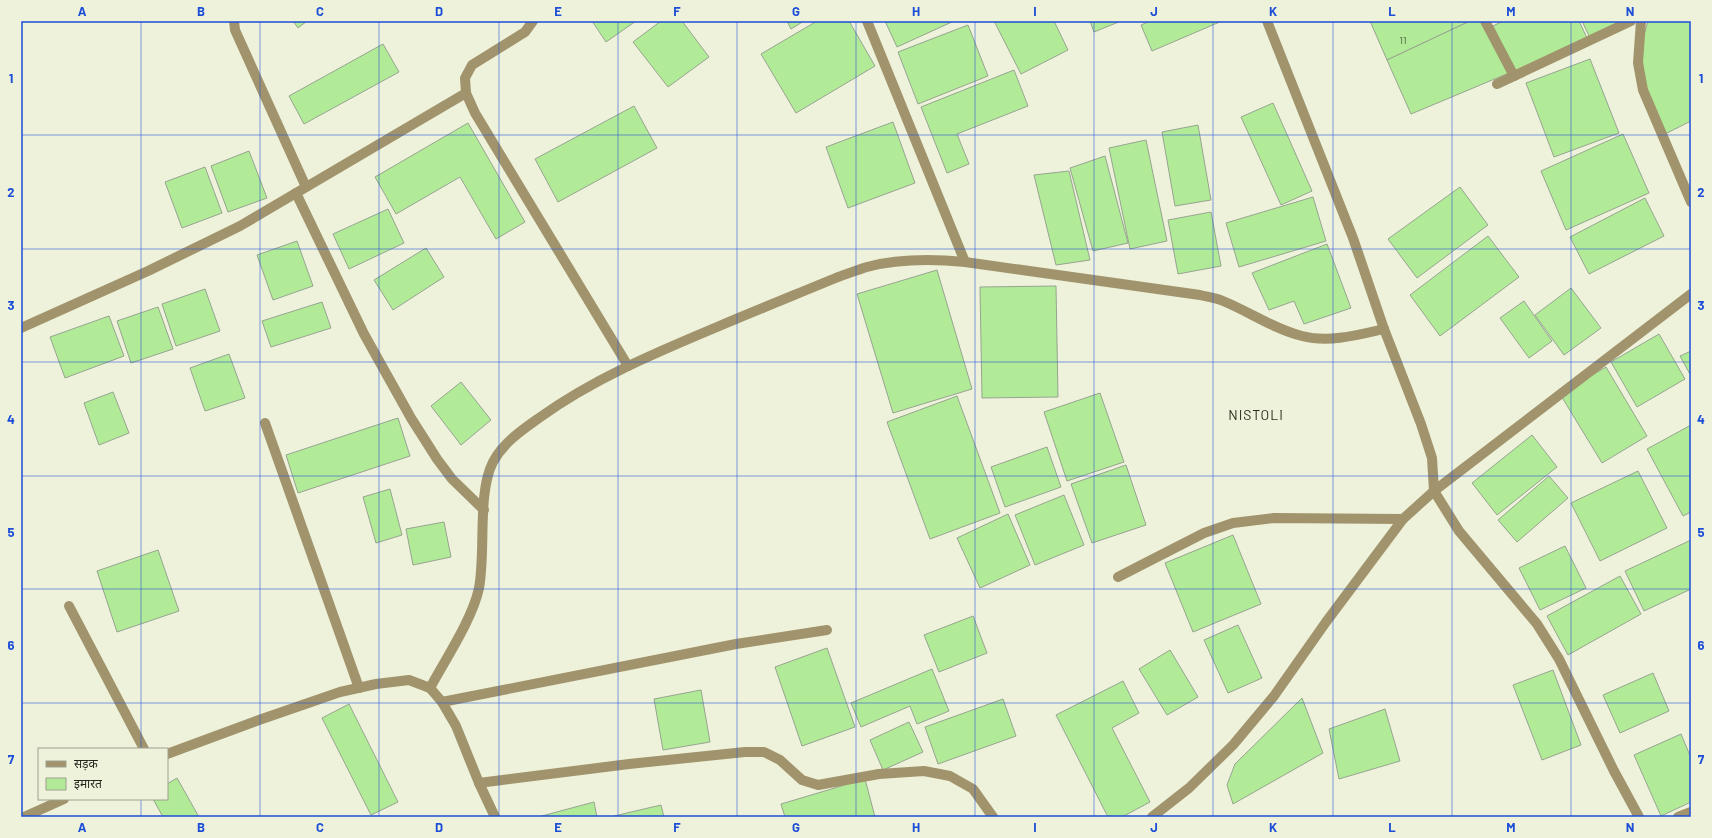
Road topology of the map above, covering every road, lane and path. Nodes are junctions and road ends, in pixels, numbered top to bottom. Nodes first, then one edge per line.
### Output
1 (234, 21) edge
2 (533, 21) edge
3 (867, 21) edge
4 (1267, 21) edge
5 (1485, 21) edge
6 (1631, 21) edge
7 (1642, 21) edge
8 (1514, 76) junction
9 (1497, 84) dead end
10 (466, 93) junction
11 (306, 187) junction
12 (296, 193) junction
13 (1691, 202) edge
14 (964, 262) junction
15 (1691, 294) edge
16 (21, 328) edge
17 (1384, 329) junction
18 (628, 366) junction
19 (265, 423) dead end
20 (1434, 491) junction
21 (484, 510) junction
22 (1403, 519) junction
23 (1118, 577) dead end
24 (69, 606) dead end
25 (827, 630) dead end
26 (359, 688) junction
27 (430, 688) junction
28 (442, 702) junction
29 (143, 748) edge
30 (168, 754) edge
31 (479, 783) junction
32 (62, 800) edge
33 (1691, 812) edge
34 (24, 817) edge
35 (495, 817) edge
36 (993, 817) edge
37 (1152, 817) edge
38 (1639, 817) edge
39 (1678, 817) edge

1 - 11 street
2 - 10 street
3 - 14 street
4 - 17 street
5 - 8 street
6 - 8 street
7 - 13 street
8 - 9 street
10 - 11 street
10 - 18 street
11 - 12 street
12 - 16 street
12 - 21 street
14 - 17 street
14 - 18 street
15 - 20 street
17 - 20 street
18 - 21 street
19 - 26 street
20 - 22 street
20 - 38 street
21 - 27 street
22 - 23 street
22 - 37 street
24 - 29 street
25 - 28 street
26 - 27 street
26 - 30 street
27 - 28 street
28 - 31 street
31 - 35 street
31 - 36 street
32 - 34 street
33 - 39 street

